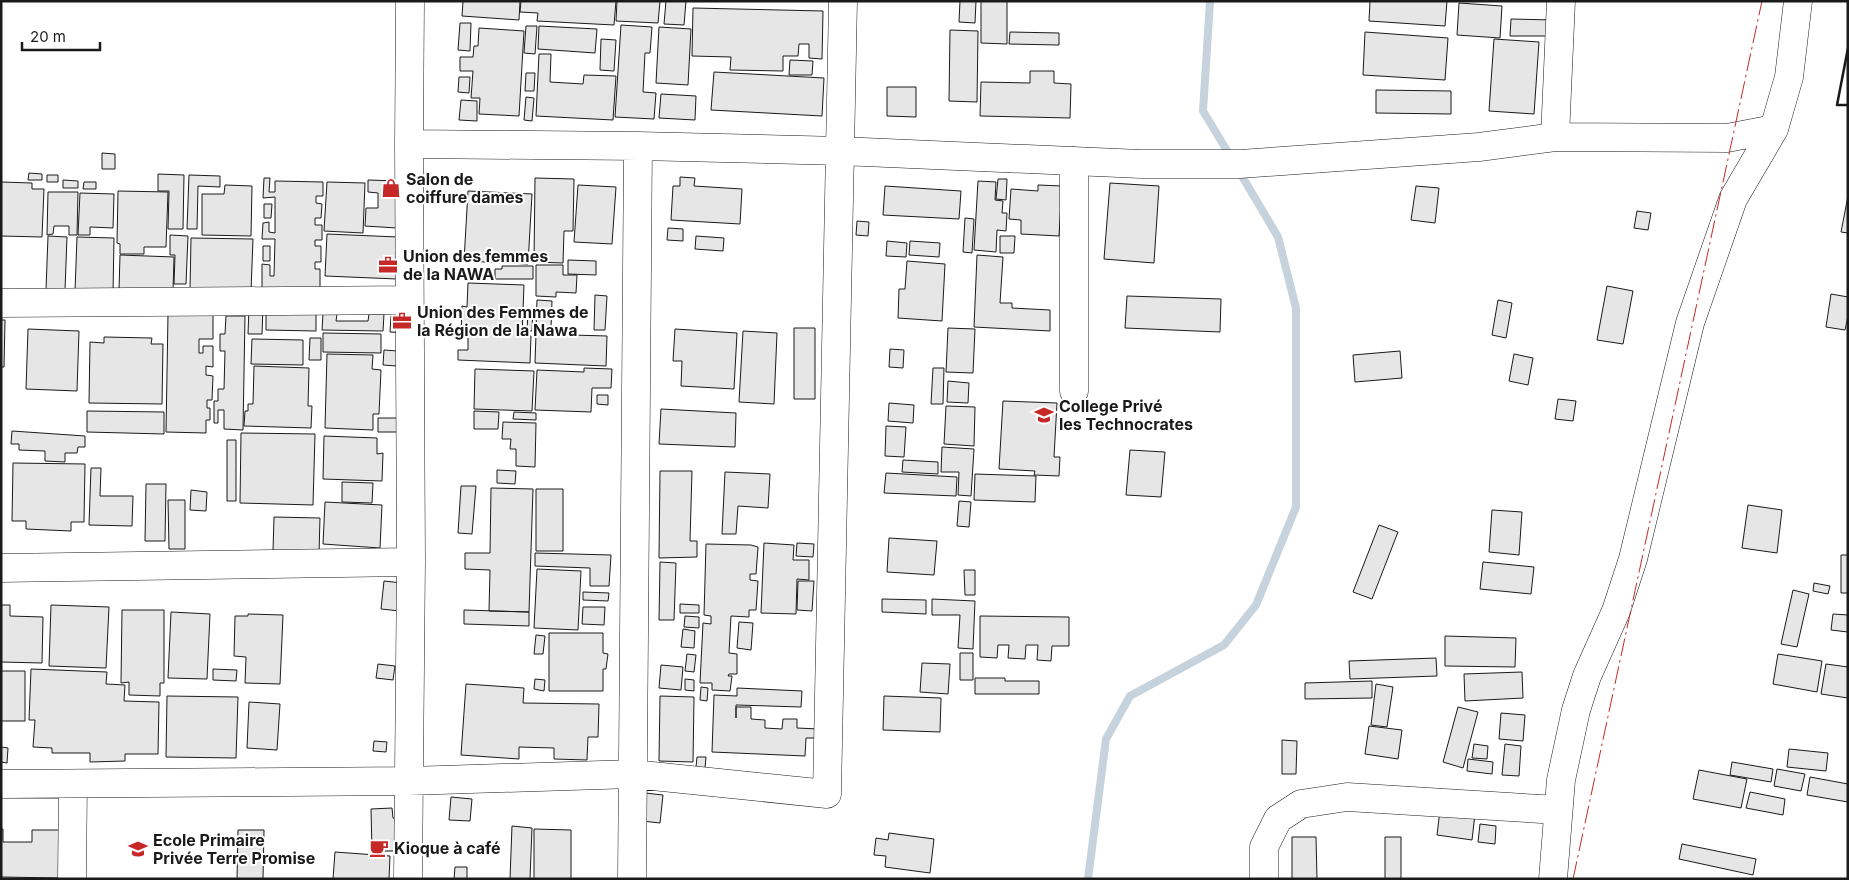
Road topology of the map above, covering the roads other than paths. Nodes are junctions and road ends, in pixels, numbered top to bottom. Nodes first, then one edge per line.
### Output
1 (410, 1) edge
2 (843, 1) edge
3 (1561, 1) edge
4 (1798, 1) edge
5 (1774, 129) junction
6 (1555, 137) junction
7 (409, 144) junction
8 (638, 146) junction
9 (841, 151) junction
10 (1074, 161) junction
11 (409, 300) junction
12 (1, 303) edge
13 (1074, 391) dead end
14 (411, 562) junction
15 (1, 568) edge
16 (633, 774) junction
17 (409, 781) junction
18 (1, 784) edge
19 (72, 784) junction
20 (1558, 810) junction
21 (72, 879) edge
22 (408, 879) edge
23 (632, 879) edge
24 (1264, 879) edge
25 (1553, 879) edge

1 - 7 street
2 - 9 street
3 - 6 street
4 - 5 street
5 - 6 street
5 - 20 street
6 - 10 street
7 - 8 street
7 - 11 street
8 - 9 street
8 - 16 street
9 - 10 street
9 - 16 street
10 - 13 street
11 - 12 street
11 - 14 street
14 - 15 street
14 - 17 street
16 - 17 street
16 - 23 street
17 - 19 street
17 - 22 street
18 - 19 street
19 - 21 street
20 - 24 street
20 - 25 street

